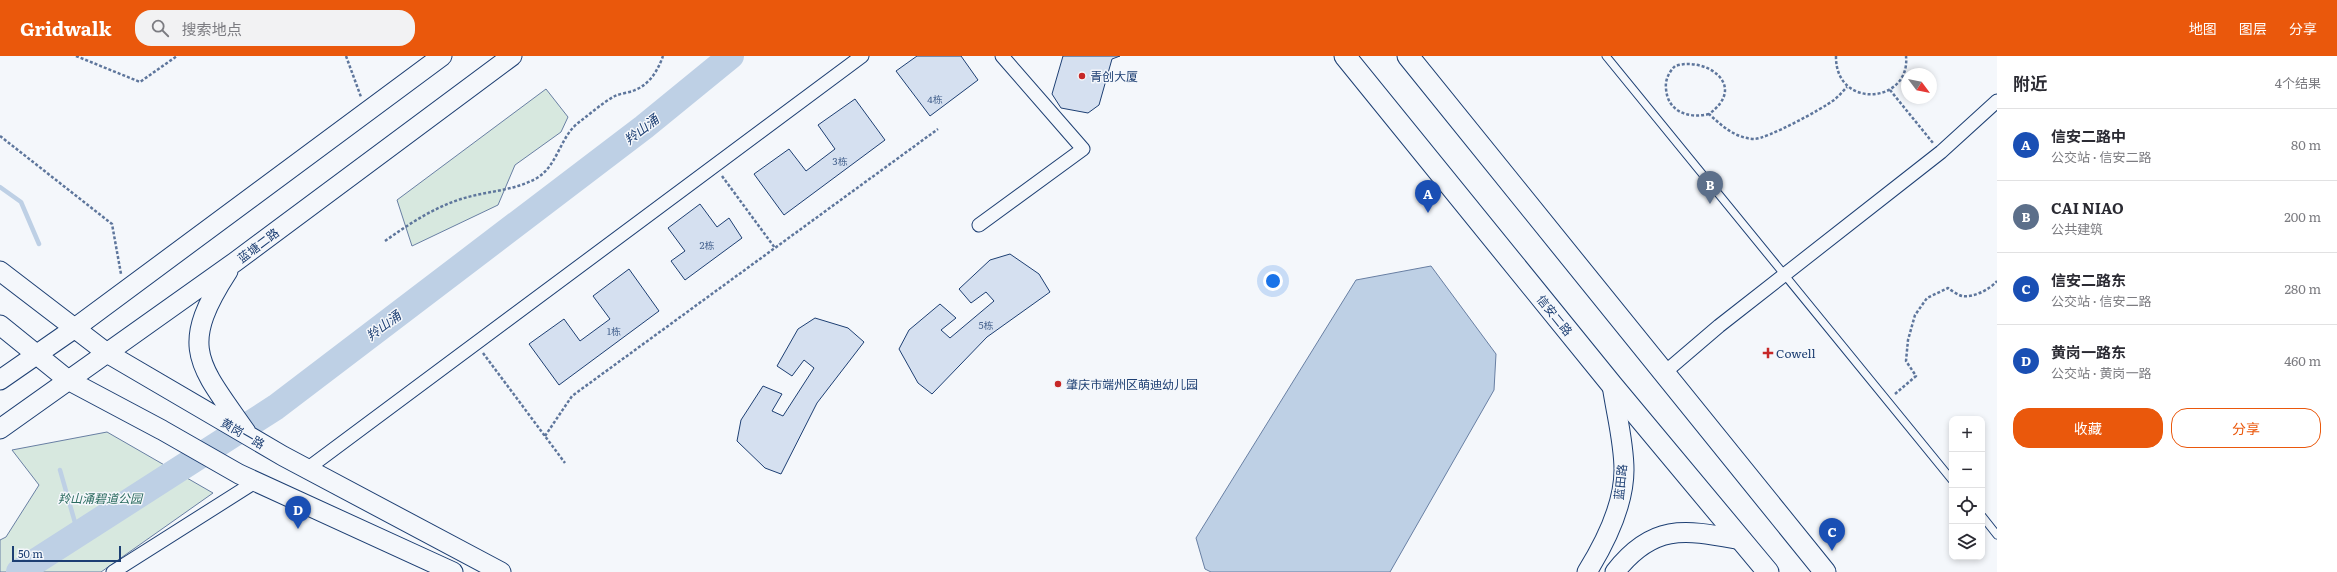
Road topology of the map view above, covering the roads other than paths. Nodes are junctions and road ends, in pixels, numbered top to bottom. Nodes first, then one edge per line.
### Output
1 (442, 56) edge
2 (512, 56) edge
3 (862, 56) edge
4 (1002, 56) edge
5 (1345, 56) edge
6 (1408, 56) edge
7 (1606, 56) edge
8 (1997, 101) edge
9 (979, 224) dead end
10 (235, 262) junction
11 (0, 271) edge
12 (1785, 275) junction
13 (0, 325) edge
14 (75, 328) junction
15 (107, 353) junction
16 (36, 355) junction
17 (1664, 373) junction
18 (0, 380) edge
19 (68, 380) junction
20 (1612, 386) junction
21 (0, 429) edge
22 (249, 436) junction
23 (307, 469) junction
24 (1949, 476) edge
25 (247, 478) junction
26 (1985, 520) edge
27 (1997, 535) edge
28 (1742, 540) junction
29 (113, 572) edge
30 (453, 572) edge
31 (501, 572) edge
32 (1587, 572) edge
33 (1615, 572) edge
34 (1768, 572) edge
35 (1825, 572) edge

1 - 14 main road
2 - 10 main road, 蓝塘二路
3 - 23 street
4 - 9 street
5 - 20 main road, 信安二路
6 - 17 main road
7 - 12 lane
8 - 12 street
10 - 15 main road, 蓝塘二路
10 - 22 main road
11 - 14 main road, 黄岗一路
12 - 17 street
12 - 24 lane
13 - 16 main road
14 - 15 main road, 黄岗一路
14 - 16 main road
15 - 19 main road, 蓝塘二路
15 - 22 main road, 黄岗一路
16 - 18 main road
16 - 19 main road
17 - 35 main road
19 - 21 main road, 蓝塘二路
19 - 25 main road
20 - 28 main road, 信安二路
20 - 32 main road, 蓝田路
22 - 23 main road, 黄岗一路
23 - 31 main road, 黄岗一路
25 - 29 street
25 - 30 main road
26 - 27 lane
28 - 33 main road
28 - 34 main road, 信安二路

